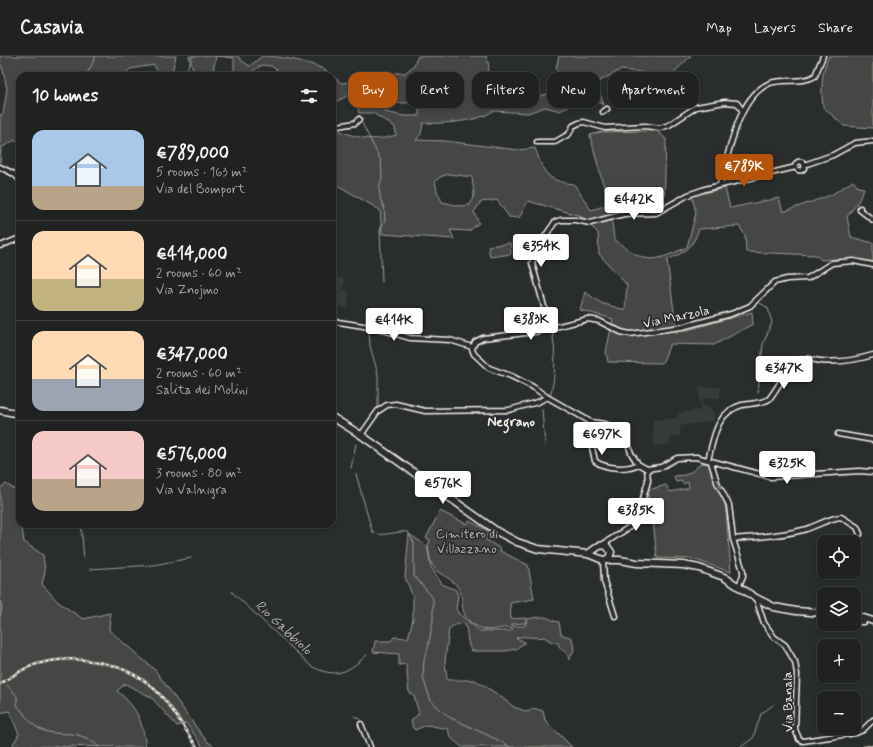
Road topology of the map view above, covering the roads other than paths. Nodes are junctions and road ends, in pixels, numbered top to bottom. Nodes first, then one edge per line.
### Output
1 (823, 56) edge
2 (742, 110) junction
3 (359, 119) dead end
4 (336, 126) edge
5 (873, 141) edge
6 (537, 142) dead end
7 (0, 167) edge
8 (16, 176) edge
9 (720, 184) junction
10 (860, 208) dead end
11 (873, 220) edge
12 (16, 240) edge
13 (0, 246) edge
14 (873, 265) edge
15 (336, 322) edge
16 (550, 328) junction
17 (473, 345) junction
18 (873, 355) edge
19 (547, 397) junction
20 (0, 410) edge
21 (16, 413) edge
22 (336, 419) edge
23 (589, 421) junction
24 (838, 434) dead end
25 (361, 435) junction
26 (873, 440) edge
27 (710, 461) junction
28 (638, 464) junction
29 (647, 469) junction
30 (873, 472) edge
31 (860, 534) dead end
32 (612, 538) junction
33 (733, 539) junction
34 (599, 547) junction
35 (610, 551) junction
36 (588, 554) junction
37 (602, 559) junction
38 (620, 560) junction
39 (739, 585) junction
40 (756, 598) junction
41 (817, 612) edge
42 (615, 616) dead end
43 (861, 621) edge
44 (873, 621) edge
45 (873, 720) edge
46 (361, 724) dead end
47 (370, 747) edge

1 - 2 street
2 - 6 street
2 - 9 street
3 - 4 street
5 - 9 street
7 - 8 street
9 - 16 street
10 - 11 street
12 - 13 street
14 - 16 street, Via Marzola
15 - 17 street
16 - 17 street, Via Marzola
17 - 19 street
18 - 27 street
19 - 23 street
19 - 25 street
20 - 21 main road
22 - 25 main road
23 - 28 street
23 - 28 street
24 - 26 street
25 - 36 main road
27 - 29 street
27 - 30 street
27 -> 33 street
28 - 29 street
29 - 32 street
31 - 33 street
32 - 34 street
32 - 35 street
33 - 39 street
34 - 35 main road
34 - 36 main road
34 - 37 main road
35 - 37 main road
35 - 38 main road
36 - 37 main road
37 - 38 main road
37 - 42 street
38 - 39 main road
39 - 40 main road
40 - 41 main road
40 - 45 street, Via Banala
43 - 44 main road
46 - 47 street

